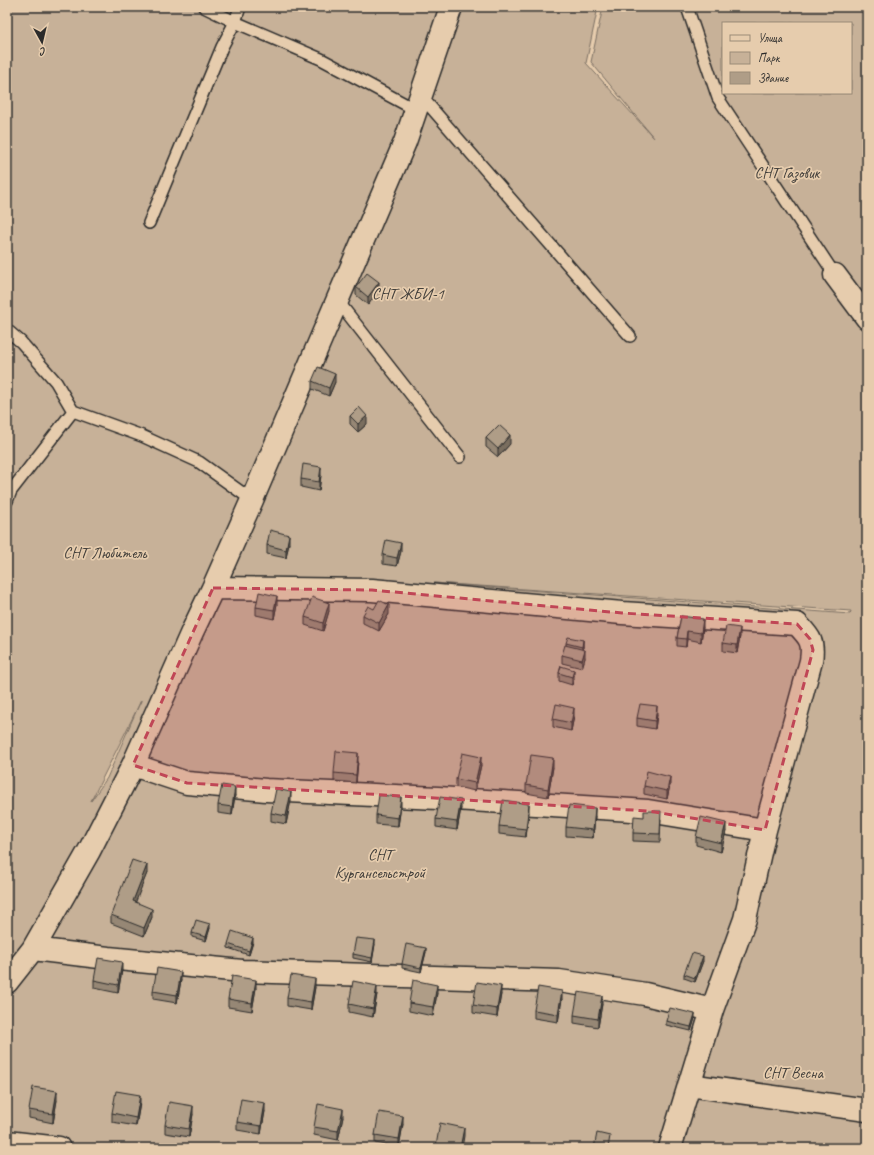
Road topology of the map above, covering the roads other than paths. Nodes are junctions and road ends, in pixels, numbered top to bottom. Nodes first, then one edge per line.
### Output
1 (204, 7) edge
2 (240, 7) edge
3 (451, 7) edge
4 (687, 7) edge
5 (235, 22) junction
6 (418, 103) junction
7 (148, 224) dead end
8 (835, 275) joint
9 (337, 300) junction
10 (867, 318) edge
11 (7, 330) edge
12 (630, 336) dead end
13 (73, 410) junction
14 (460, 457) dead end
15 (252, 500) junction
16 (7, 501) edge
17 (213, 588) junction
18 (133, 765) junction
19 (765, 830) junction
20 (33, 949) junction
21 (7, 982) edge
22 (712, 1010) junction
23 (689, 1085) junction
24 (867, 1110) edge
25 (7, 1142) edge
26 (59, 1148) edge
27 (670, 1148) edge

1 - 5 lane
2 - 5 lane
3 - 6 street
4 - 8 lane
5 - 6 lane
5 - 7 lane
6 - 9 street
6 - 12 lane
8 - 10 street
9 - 14 lane
9 - 15 street
11 - 13 lane
13 - 15 lane
13 - 16 lane
15 - 17 street
17 - 18 street
17 - 19 street
18 - 19 street
18 - 20 street
19 - 22 street
20 - 21 street
20 - 22 street
22 - 23 street
23 - 24 street
23 - 27 street
25 - 26 street

